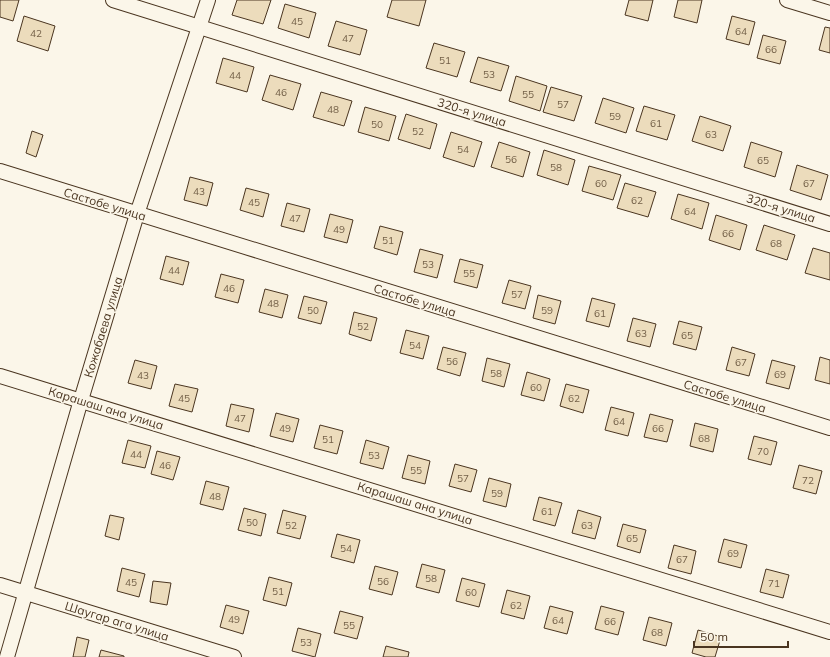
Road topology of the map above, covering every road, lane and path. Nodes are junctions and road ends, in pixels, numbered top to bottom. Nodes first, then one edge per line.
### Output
1 (113, 0) edge
2 (208, 0) edge
3 (787, 0) edge
4 (830, 13) edge
5 (199, 26) junction
6 (0, 172) edge
7 (137, 214) junction
8 (830, 224) edge
9 (0, 376) edge
10 (81, 400) junction
11 (830, 428) edge
12 (0, 585) edge
13 (26, 593) junction
14 (830, 632) edge
15 (7, 657) edge
16 (234, 657) edge

1 - 5 street, 320-я улица
2 - 5 street, Кожабаева улица
3 - 4 street
5 - 7 street, Кожабаева улица
5 - 8 street, 320-я улица
6 - 7 street, Састобе улица
7 - 10 street, Кожабаева улица
7 - 11 street, Састобе улица
9 - 10 street, Карашаш ана улица
10 - 13 street, Кожабаева улица
10 - 14 street, Карашаш ана улица
12 - 13 street, Шаугар ага улица
13 - 15 street, Кожабаева улица
13 - 16 street, Шаугар ага улица

